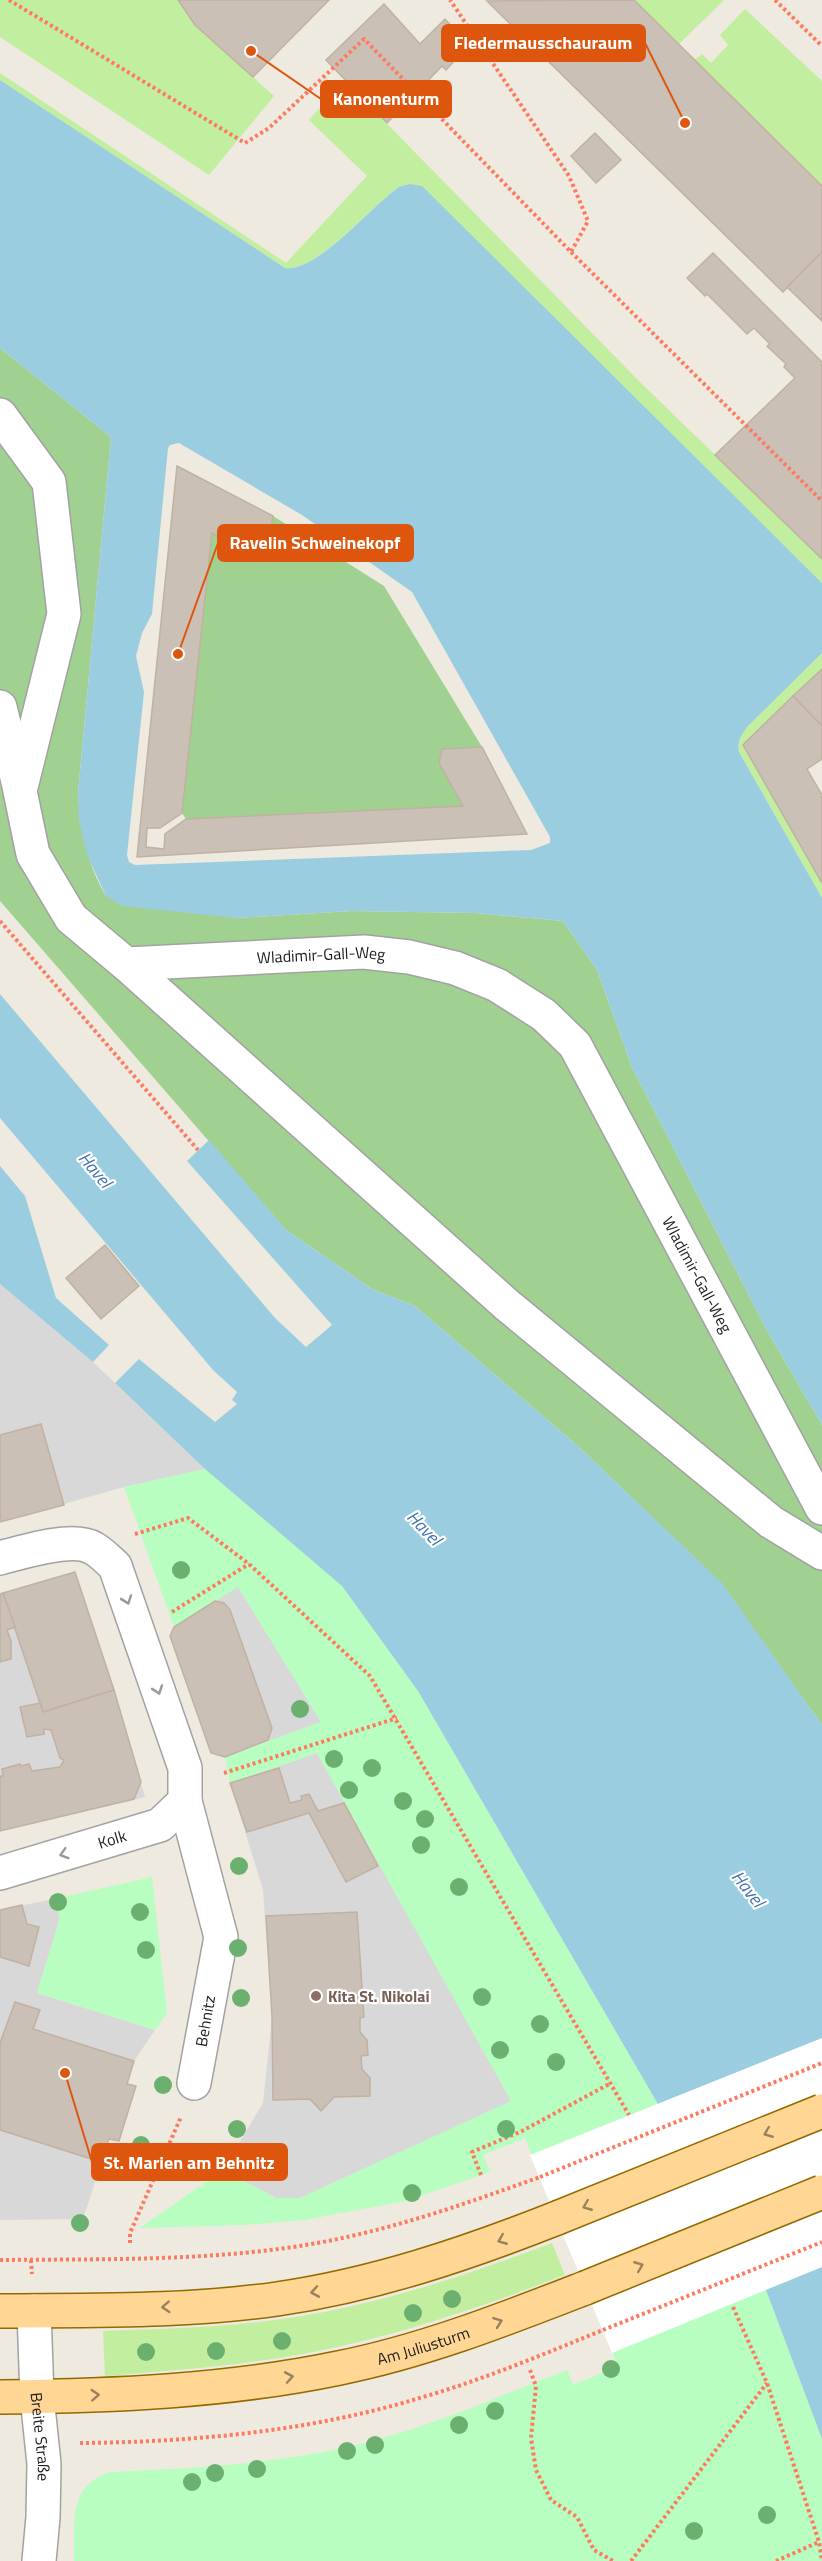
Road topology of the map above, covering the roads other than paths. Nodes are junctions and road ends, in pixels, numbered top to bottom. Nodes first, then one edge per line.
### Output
1 (0, 415) edge
2 (0, 707) edge
3 (20, 791) junction
4 (126, 964) junction
5 (822, 1508) edge
6 (822, 1553) edge
7 (0, 1558) edge
8 (185, 1802) junction
9 (0, 1874) edge
10 (194, 2083) road end
11 (822, 2111) edge
12 (822, 2192) edge
13 (34, 2311) junction
14 (0, 2312) edge
15 (0, 2397) edge
16 (37, 2397) junction
17 (39, 2561) edge

1 - 3 street
2 - 3 street
3 - 4 street
4 - 5 street, Wladimir-Gall-Weg
4 - 6 street
7 -> 8 street
8 -> 9 street, Kolk
8 - 10 street, Behnitz
11 -> 13 main road, bridge
16 -> 12 main road, Am Juliusturm, bridge
13 - 14 main road
13 - 16 street, Breite Straße
15 - 16 main road, Am Juliusturm
16 - 17 street, Breite Straße

